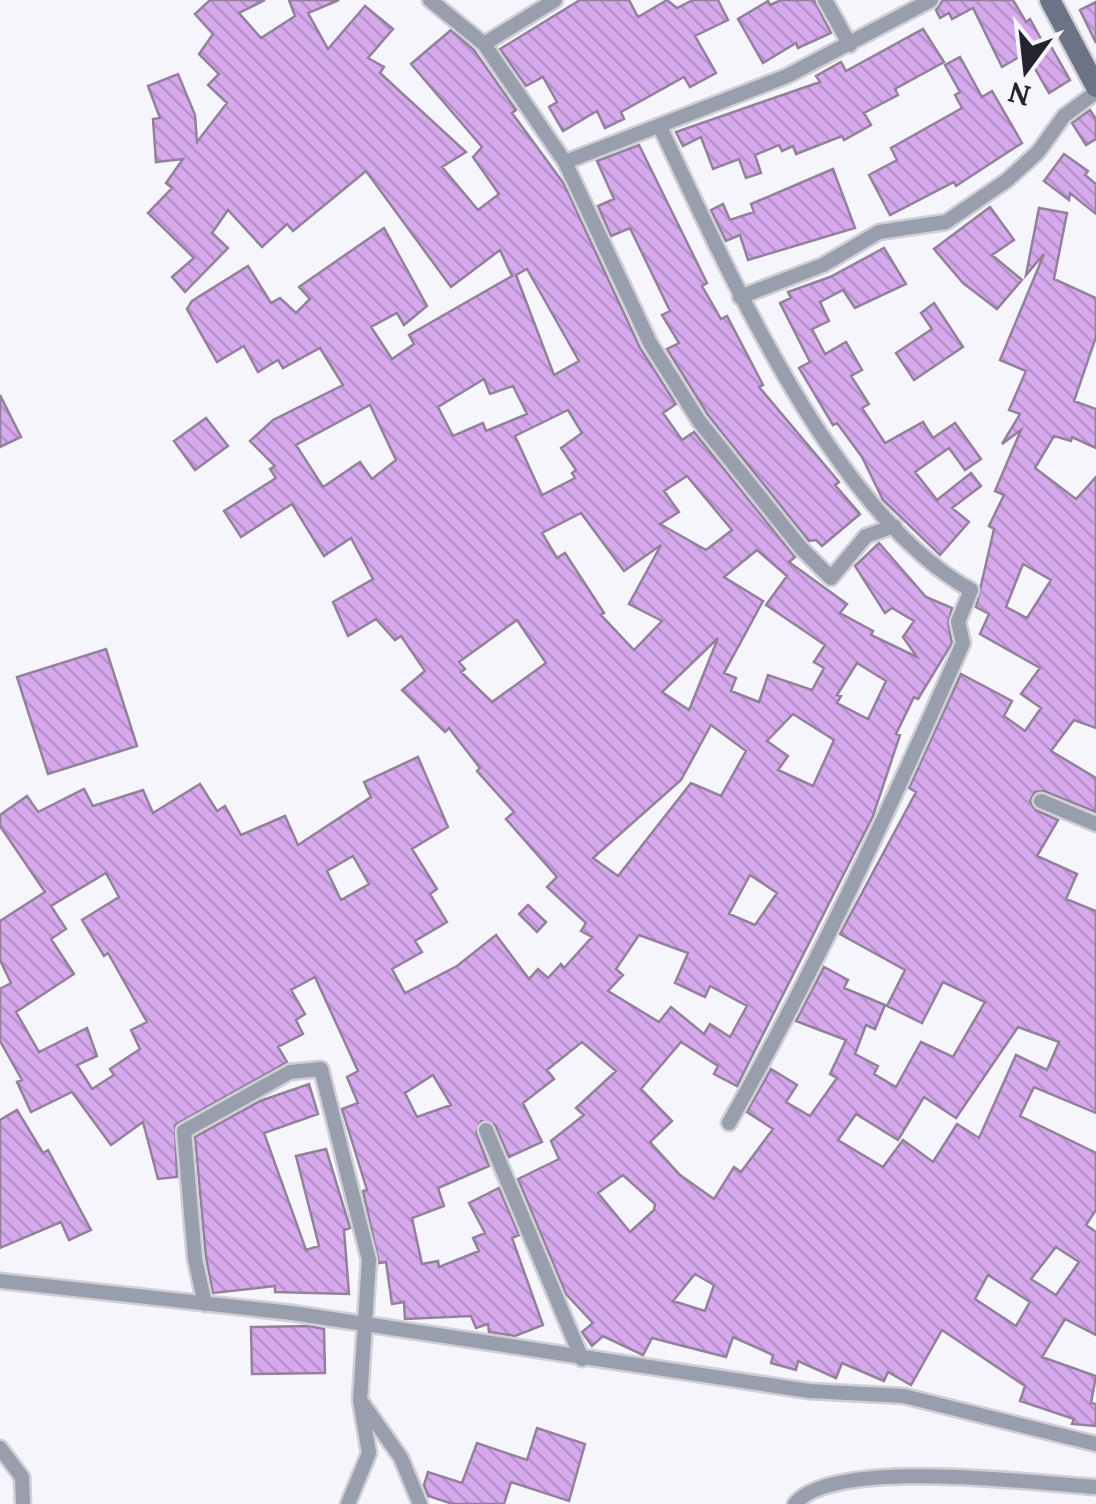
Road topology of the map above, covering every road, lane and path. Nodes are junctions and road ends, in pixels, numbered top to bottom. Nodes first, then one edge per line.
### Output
1 (430, 0) edge
2 (556, 0) edge
3 (825, 0) edge
4 (931, 0) edge
5 (1050, 0) edge
6 (484, 44) junction
7 (850, 45) junction
8 (1096, 90) edge
9 (660, 127) junction
10 (565, 162) junction
11 (740, 297) junction
12 (894, 526) junction
13 (1041, 801) dead end
14 (1096, 824) edge
15 (729, 1123) dead end
16 (486, 1130) dead end
17 (0, 1281) edge
18 (206, 1304) junction
19 (364, 1324) junction
20 (582, 1359) junction
21 (360, 1400) junction
22 (1096, 1444) edge
23 (1, 1452) edge
24 (1096, 1487) edge
25 (23, 1504) edge
26 (348, 1504) edge
27 (420, 1504) edge
28 (795, 1504) edge

1 - 6 street
2 - 6 street
3 - 7 street
4 - 7 street
5 - 8 street
6 - 10 street
7 - 9 street
8 - 11 street
9 - 10 street
9 - 11 street
10 - 12 street
11 - 12 street
12 - 15 street
13 - 14 street
16 - 20 street
17 - 18 street
18 - 19 street
18 - 19 street
19 - 20 street
19 - 21 street
20 - 22 street
21 - 26 street
21 - 27 street
23 - 25 street
24 - 28 street

